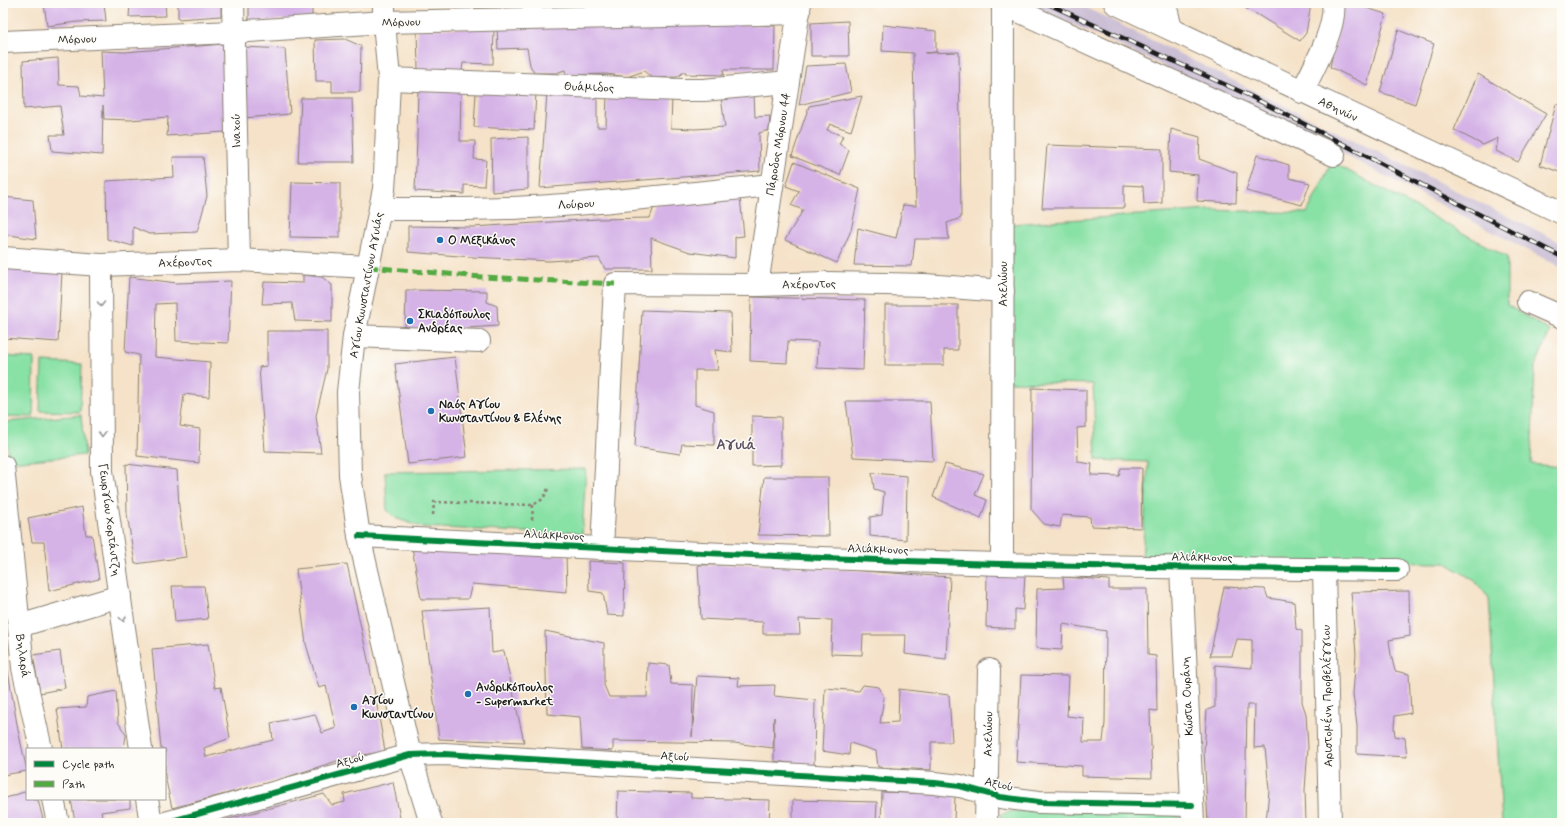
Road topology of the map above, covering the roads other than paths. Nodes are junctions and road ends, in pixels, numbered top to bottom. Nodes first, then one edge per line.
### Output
1 (233, 3) edge
2 (1115, 3) edge
3 (1159, 3) edge
4 (1333, 3) edge
5 (1002, 4) edge
6 (800, 8) edge
7 (384, 13) edge
8 (1171, 29) junction
9 (233, 32) junction
10 (3, 42) edge
11 (390, 78) junction
12 (788, 82) junction
13 (1302, 92) junction
14 (1334, 155) dead end
15 (772, 185) junction
16 (380, 209) junction
17 (1562, 213) edge
18 (3, 258) edge
19 (238, 260) junction
20 (101, 265) junction
21 (368, 267) junction
22 (757, 285) junction
23 (1003, 291) junction
24 (1528, 302) dead end
25 (1562, 317) edge
26 (354, 336) junction
27 (479, 340) dead end
28 (3, 466) edge
29 (359, 536) junction
30 (602, 549) junction
31 (1002, 564) junction
32 (1181, 568) junction
33 (1324, 569) junction
34 (1397, 570) dead end
35 (120, 596) junction
36 (19, 626) junction
37 (989, 670) dead end
38 (41, 748) edge
39 (141, 748) edge
40 (410, 755) junction
41 (986, 793) junction
42 (53, 800) edge
43 (147, 800) edge
44 (1192, 814) edge
45 (58, 823) edge
46 (151, 823) edge
47 (165, 823) edge
48 (431, 823) edge
49 (986, 823) edge
50 (1330, 823) edge

1 - 9 street, Ιναχού
2 - 8 street, Αθηνών
3 - 8 street
4 - 13 street
5 - 14 street
5 - 23 street, Αχελώου
6 - 7 street, Μόρνου
6 - 12 street, Πάροδος Μόρνου 44
7 - 9 street, Μόρνου
7 - 11 street, Αγίου Κωνσταντίνου Αγυιάς
8 - 13 street, Αθηνών
9 - 10 street, Μόρνου
9 - 19 street, Ιναχού
11 - 12 street, Θυάμιδος
11 - 16 street, Αγίου Κωνσταντίνου Αγυιάς
12 - 15 street, Πάροδος Μόρνου 44
13 - 17 street, Αθηνών
15 - 16 street, Λούρου
15 - 22 street, Πάροδος Μόρνου 44
16 - 21 street, Αγίου Κωνσταντίνου Αγυιάς
18 - 20 street, Αχέροντος
19 - 20 street, Αχέροντος
19 - 21 street, Αχέροντος
20 -> 35 street, Γεωργίου Χορτάντζη
21 - 26 street, Αγίου Κωνσταντίνου Αγυιάς
22 - 23 street, Αχέροντος
22 - 30 street, Αχέροντος
23 - 31 street, Αχελώου
24 - 25 street
26 - 27 street
26 - 29 street, Αγίου Κωνσταντίνου Αγυιάς
28 - 36 street, Βηλαρά
29 - 30 street, Αλιάκμονος
29 - 40 street, Αγίου Κωνσταντίνου Αγυιάς
30 - 31 street, Αλιάκμονος
31 - 32 street, Αλιάκμονος
32 - 33 street, Αλιάκμονος
32 - 44 street, Κώστα Ουράνη
33 - 34 street, Αλιάκμονος
33 - 50 street, Αριστομένη Προβελέγγιου
35 - 36 street
35 -> 39 street, Γεωργίου Χορτάντζη
36 - 38 street, Βηλαρά
37 - 41 street, Αχελώου
40 - 41 street, Αξιού
40 - 47 street, Αξιού
40 - 48 street, Αγίου Κωνσταντίνου Αγυιάς
41 - 44 street, Αξιού
41 - 49 street, Αχελώου
42 - 45 street
43 - 46 street

